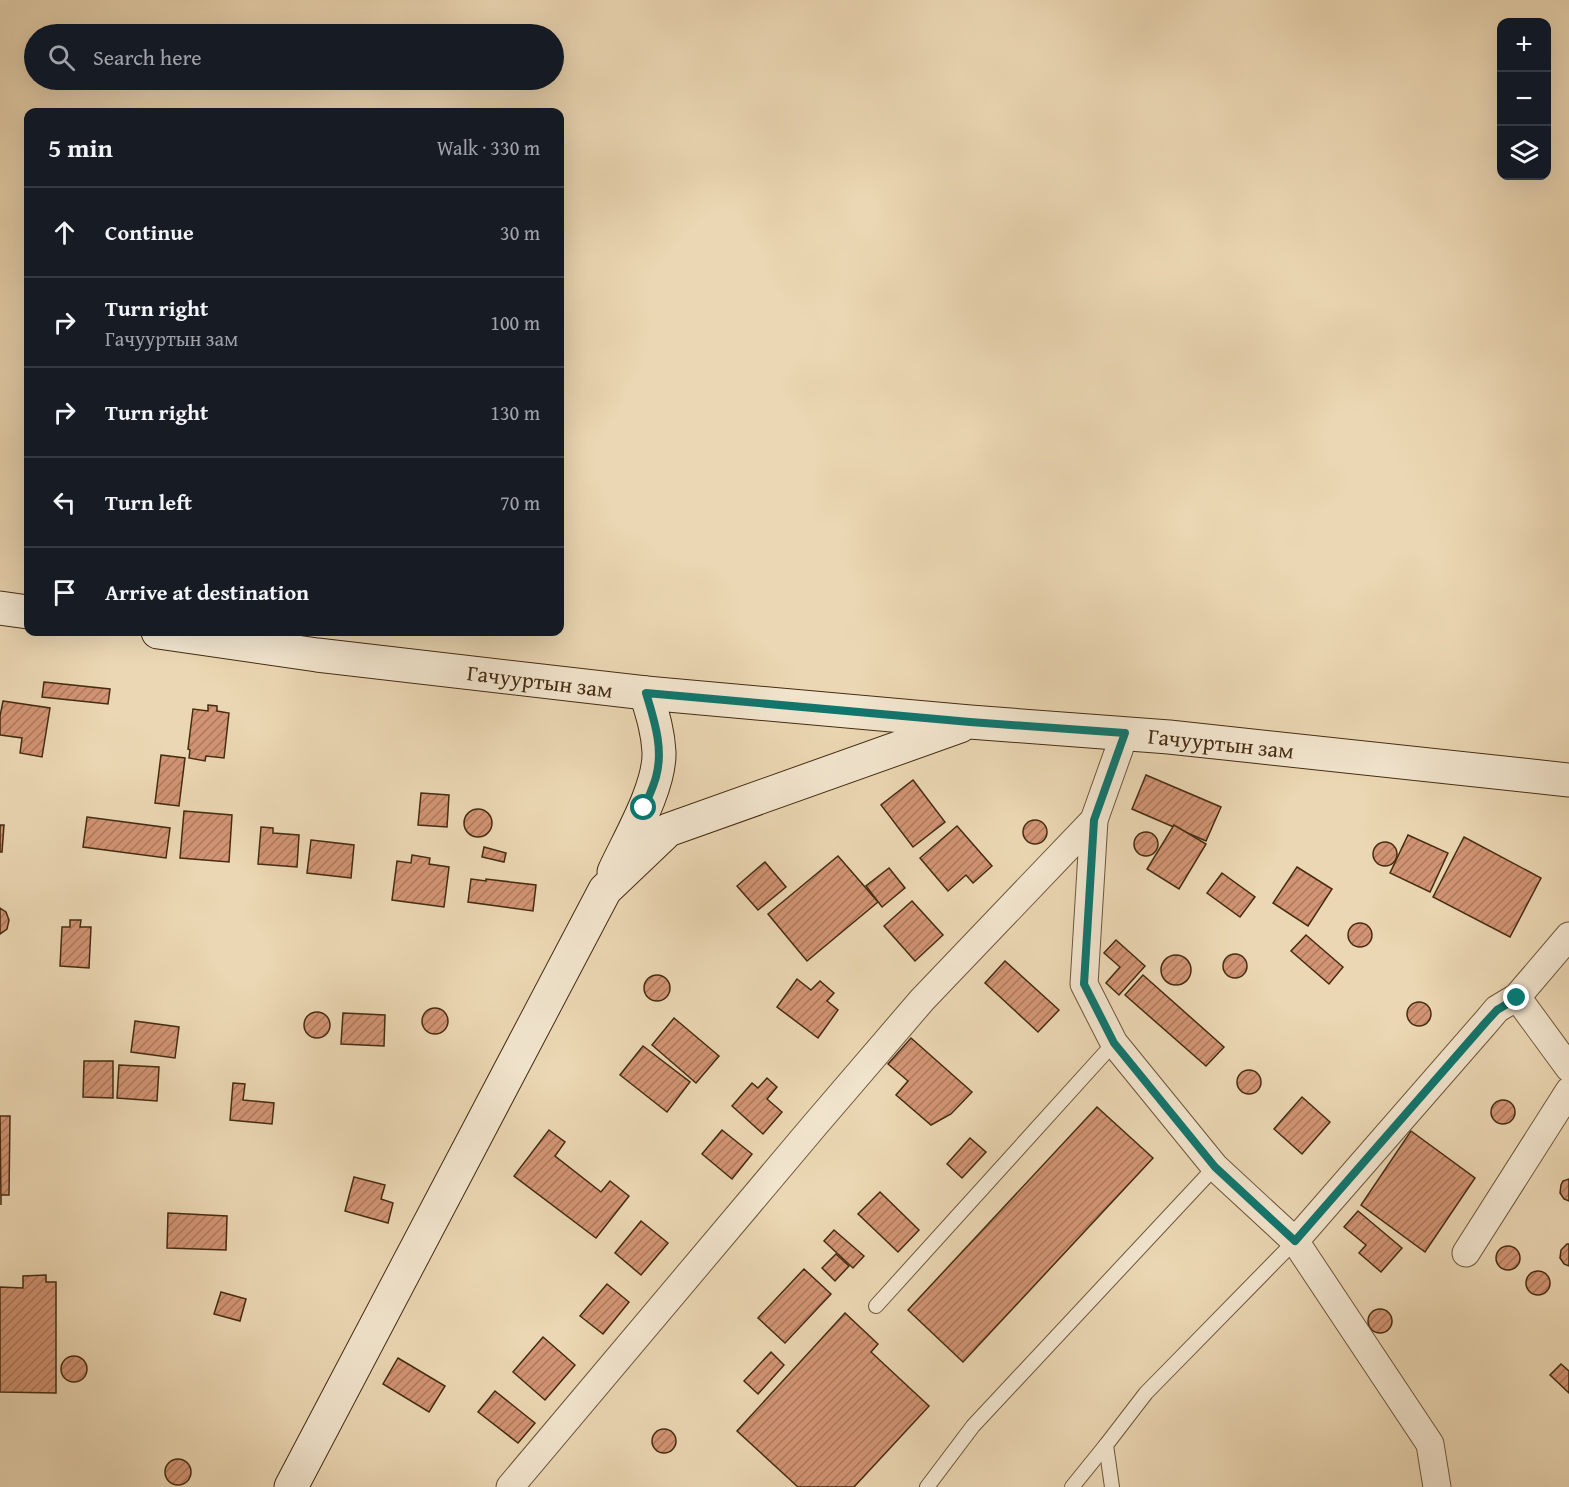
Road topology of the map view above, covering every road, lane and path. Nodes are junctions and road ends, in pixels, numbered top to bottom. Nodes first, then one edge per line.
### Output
1 (0, 608) edge
2 (24, 611) edge
3 (186, 636) edge
4 (646, 693) junction
5 (970, 722) junction
6 (1125, 733) junction
7 (1569, 780) edge
8 (1094, 820) junction
9 (605, 890) junction
10 (1569, 936) edge
11 (1517, 998) junction
12 (1114, 1043) junction
13 (1569, 1068) edge
14 (1569, 1091) edge
15 (1215, 1167) junction
16 (1295, 1241) junction
17 (1466, 1252) dead end
18 (876, 1306) dead end
19 (1106, 1445) junction
20 (291, 1487) edge
21 (510, 1487) edge
22 (927, 1487) edge
23 (1072, 1487) edge
24 (1112, 1487) edge
25 (1437, 1487) edge

1 - 2 main road
3 - 4 main road, Гачууртын зам
4 - 5 main road, Гачууртын зам
4 - 9 main road
5 - 6 main road, Гачууртын зам
5 - 9 main road
6 - 7 main road, Гачууртын зам
6 - 8 street
8 - 12 street
8 - 21 street
9 - 20 main road
10 - 11 street
11 - 13 street
11 - 16 street
12 - 15 street
12 - 18 lane
14 - 17 street
15 - 16 street
15 - 22 lane
16 - 19 lane
16 - 25 street
19 - 23 lane
19 - 24 lane

